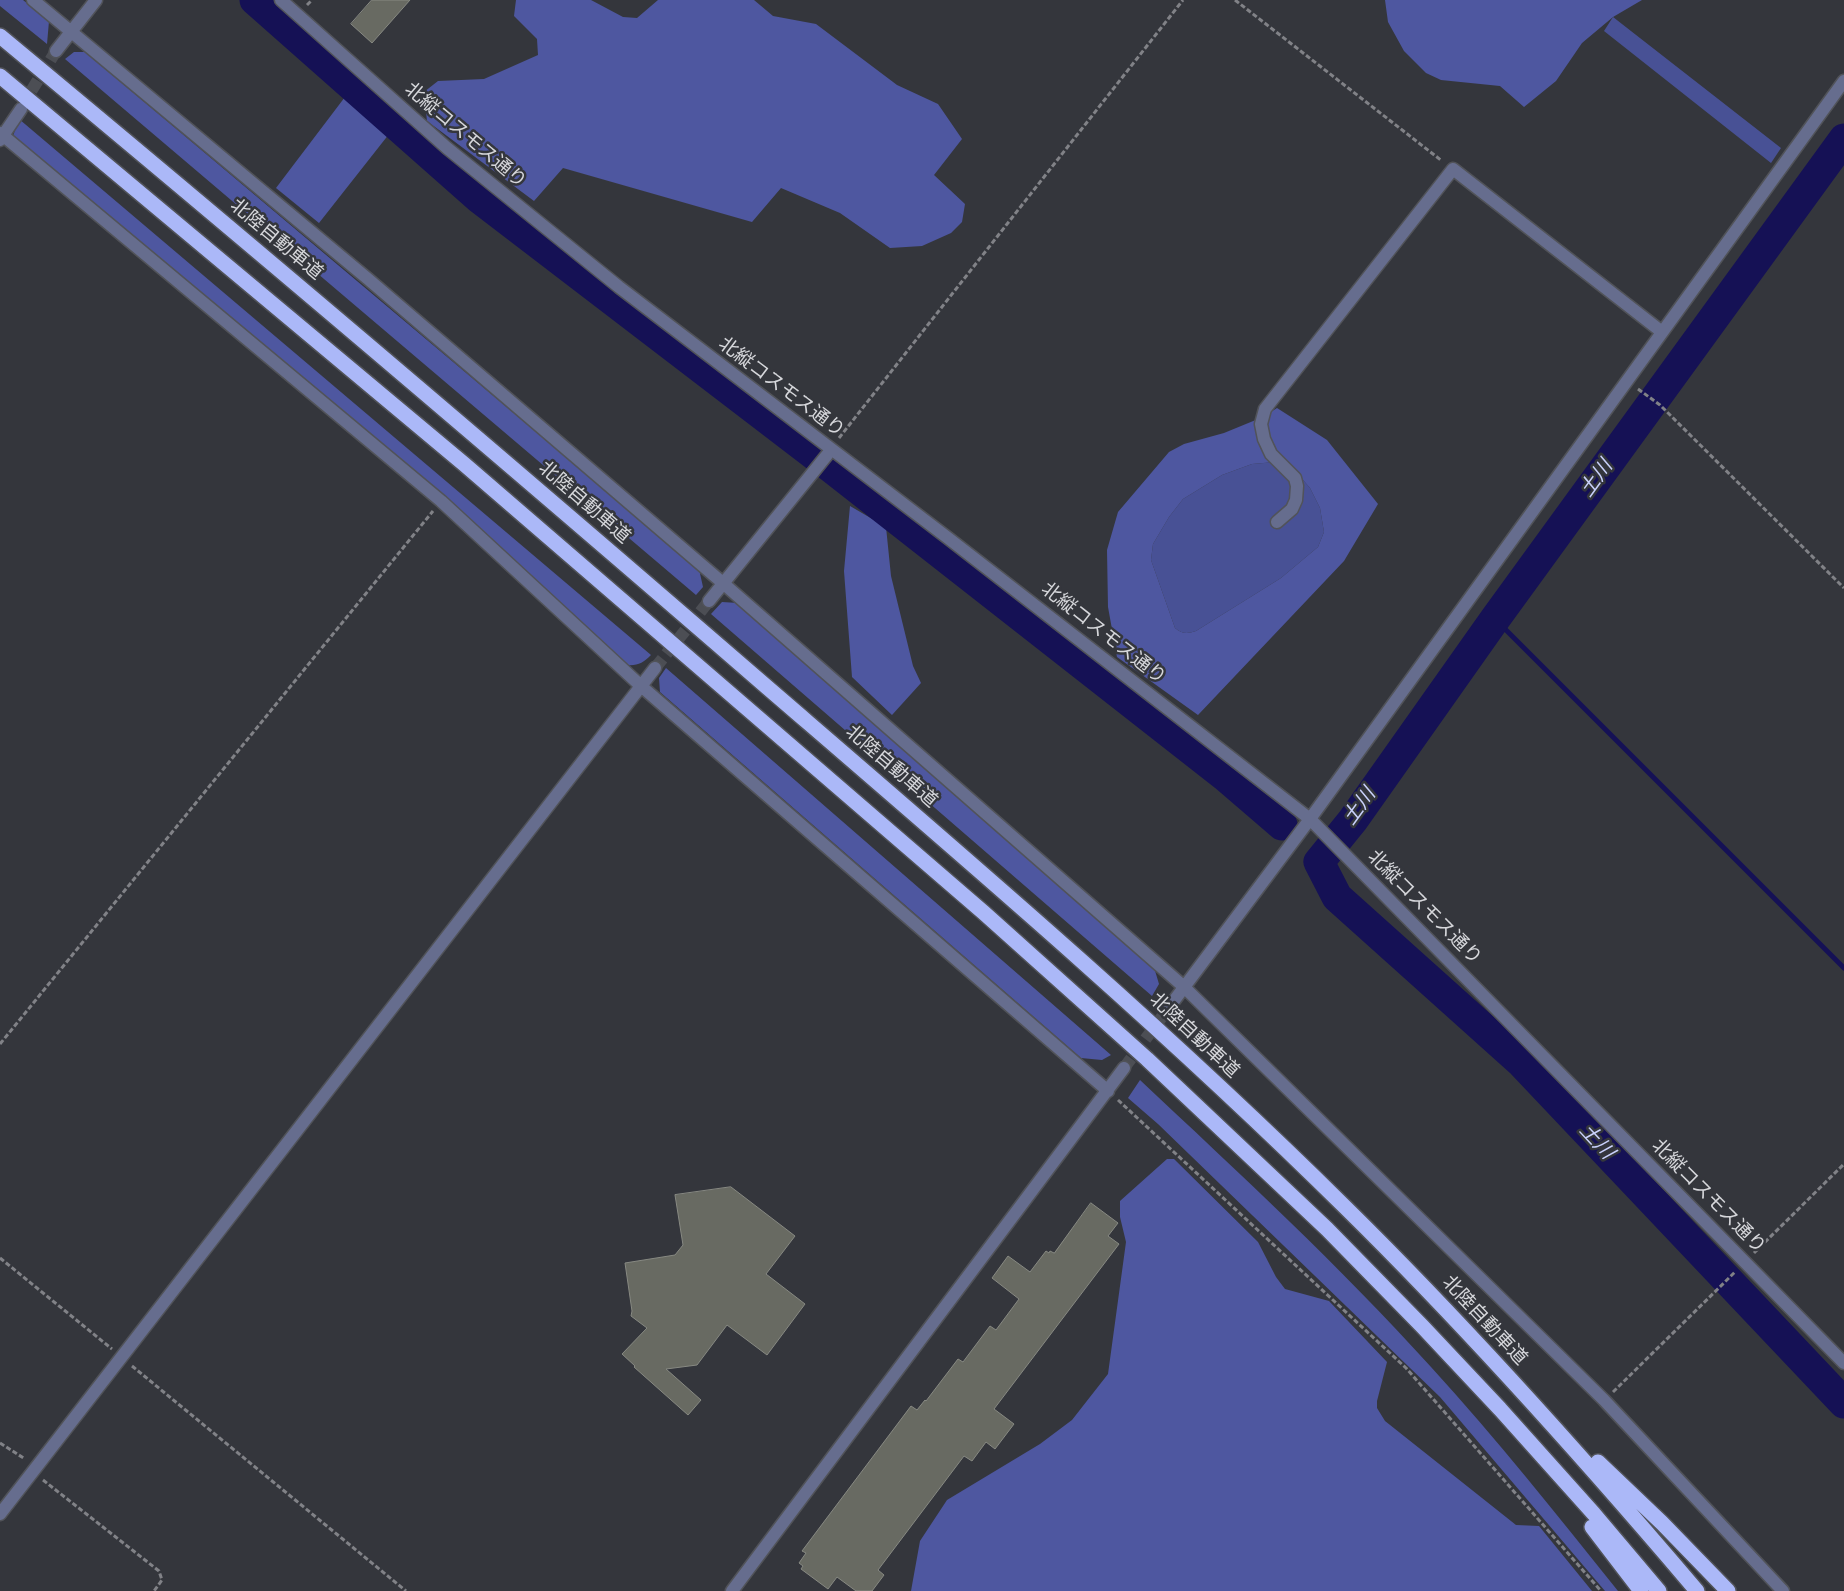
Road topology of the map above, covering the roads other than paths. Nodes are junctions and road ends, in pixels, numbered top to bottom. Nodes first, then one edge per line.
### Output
1 (33, 0) edge
2 (96, 0) edge
3 (280, 0) edge
4 (72, 32) junction
5 (0, 36) edge
6 (56, 50) tunnel mouth
7 (0, 76) edge
8 (1844, 81) edge
9 (21, 109) tunnel mouth
10 (1, 136) edge
11 (1662, 332) junction
12 (828, 452) junction
13 (1277, 522) dead end
14 (724, 584) junction
15 (709, 601) tunnel mouth
16 (655, 668) tunnel mouth
17 (641, 686) junction
18 (1313, 822) junction
19 (1183, 986) junction
20 (1170, 1006) tunnel mouth
21 (1124, 1068) tunnel mouth
22 (1108, 1091) junction
23 (1844, 1363) edge
24 (1522, 1391) junction
25 (1500, 1409) junction
26 (0, 1514) edge
27 (732, 1591) edge
28 (1641, 1591) edge
29 (1659, 1591) edge
30 (1697, 1591) edge
31 (1728, 1591) edge
32 (1783, 1591) edge

1 - 4 street
2 - 4 street
3 - 12 street, 北縦コスモス通り
4 - 6 street
4 - 14 street
5 - 24 highway, 北陸自動車道
7 - 25 highway
8 - 11 street
9 - 10 street
10 - 17 street
11 - 13 street
11 - 18 street
12 - 14 street
12 - 18 street, 北縦コスモス通り
14 - 15 street
14 - 19 street
16 - 17 street
17 - 22 street
17 - 26 street
18 - 19 street
18 - 23 street, 北縦コスモス通り
19 - 20 street
19 - 32 street
21 - 22 street
22 - 27 street
24 - 30 highway, 北陸自動車道
24 - 31 highway
25 - 28 highway
25 - 29 highway

